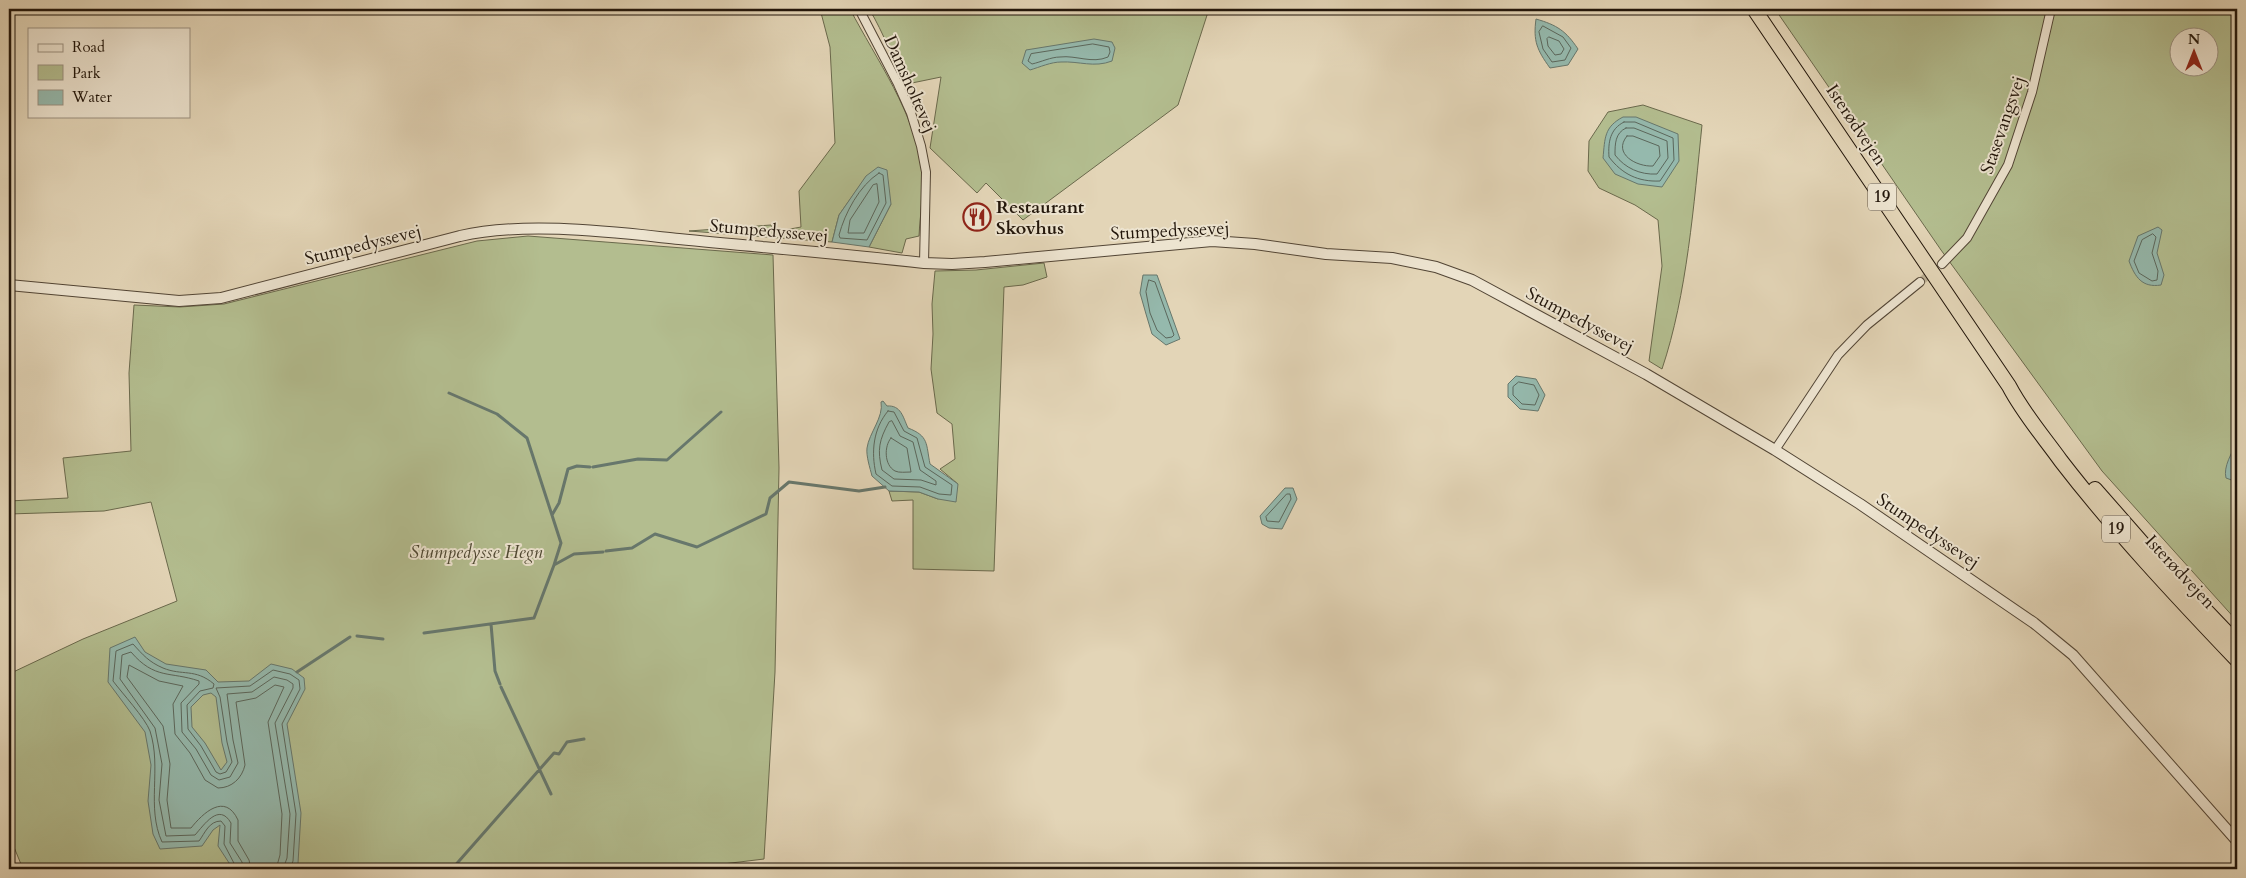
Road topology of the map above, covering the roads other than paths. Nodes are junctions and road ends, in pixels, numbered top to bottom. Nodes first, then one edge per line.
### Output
1 (859, 9) edge
2 (1754, 9) edge
3 (2052, 9) edge
4 (924, 263) junction
5 (1942, 264) tunnel mouth
6 (1920, 282) tunnel mouth
7 (9, 284) edge
8 (2009, 386) junction
9 (1775, 450) junction
10 (2237, 643) edge
11 (2237, 660) edge
12 (2237, 841) edge

1 - 4 street, Damsholtevej
2 - 8 highway, Isterødvejen / 19
3 - 5 street, Stasevangsvej
4 - 7 street, Stumpedyssevej
4 - 9 street, Stumpedyssevej
6 - 9 street
8 - 10 highway, Isterødvejen / 19
8 - 11 highway, Isterødvejen / 19
9 - 12 street, Stumpedyssevej

